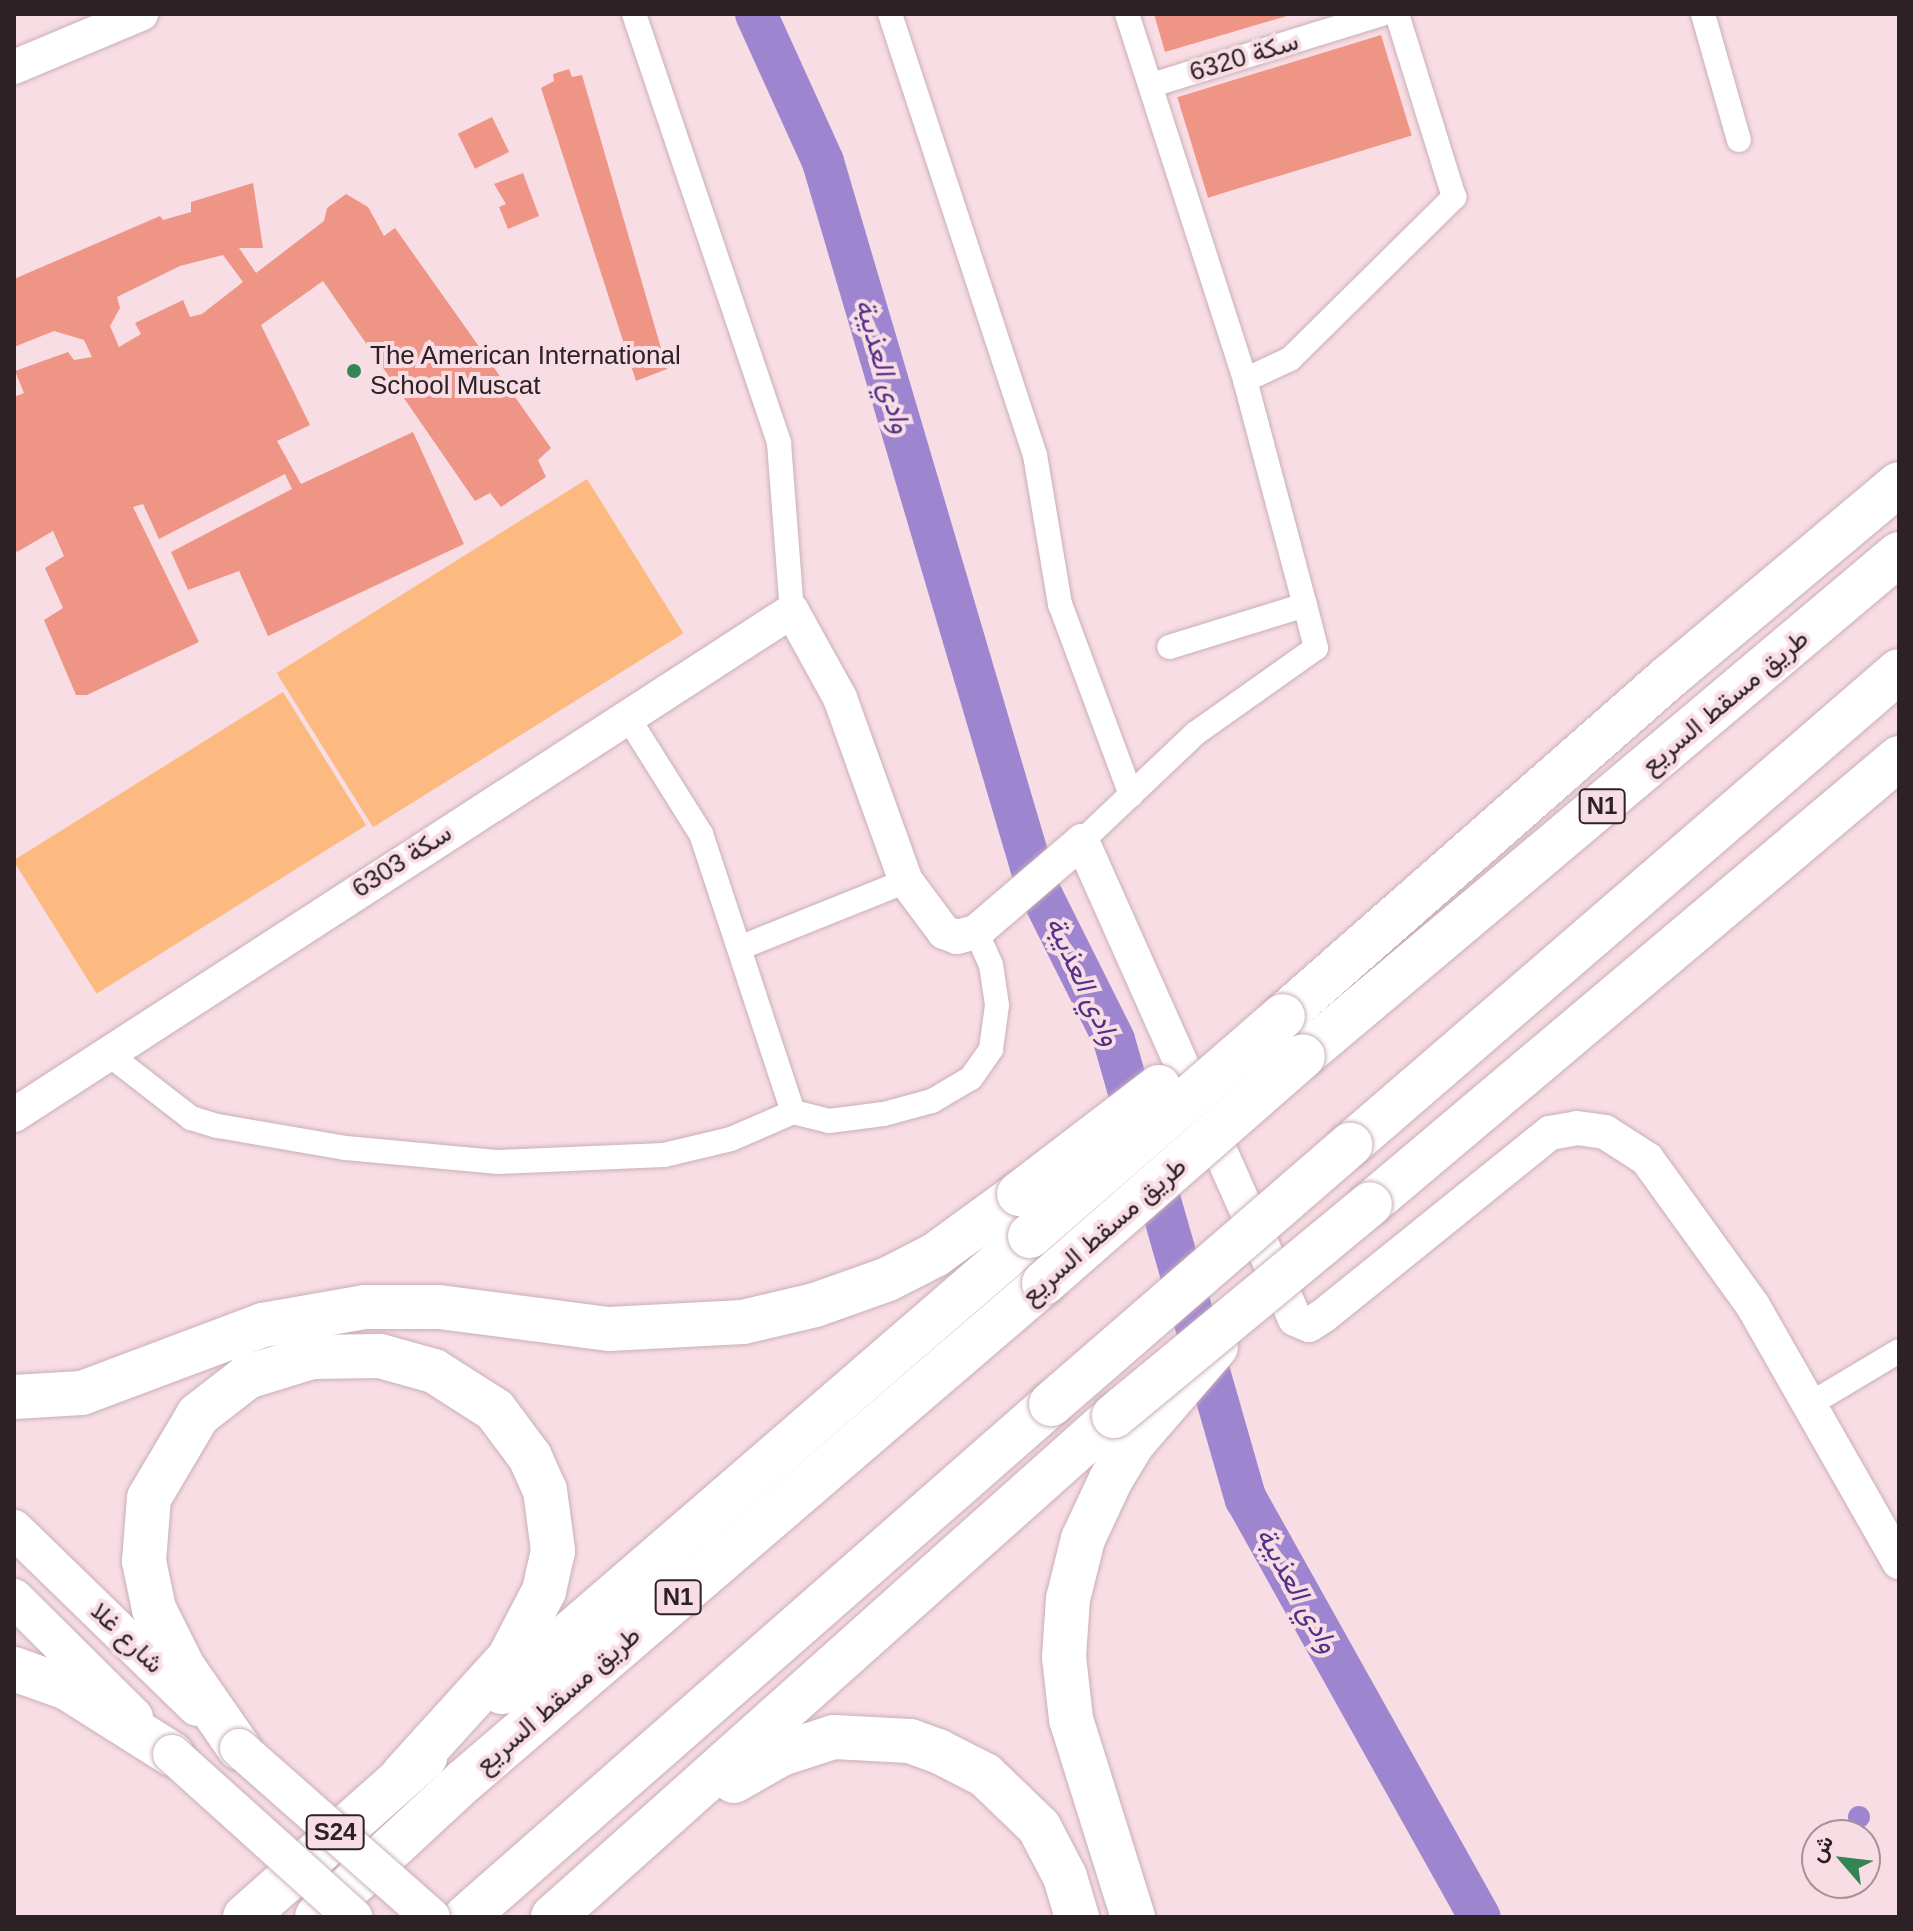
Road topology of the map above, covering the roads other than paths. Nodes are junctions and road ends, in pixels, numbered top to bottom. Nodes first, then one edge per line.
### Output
1 (83, 14) edge
2 (141, 14) edge
3 (634, 14) edge
4 (890, 14) edge
5 (1127, 14) edge
6 (1382, 14) edge
7 (1397, 14) edge
8 (1703, 14) edge
9 (14, 44) edge
10 (14, 67) edge
11 (1152, 85) junction
12 (1739, 140) dead end
13 (1245, 380) junction
14 (1899, 484) edge
15 (1899, 554) edge
16 (1305, 605) junction
17 (792, 611) junction
18 (1169, 647) dead end
19 (1899, 671) edge
20 (627, 716) junction
21 (1899, 758) edge
22 (1131, 795) junction
23 (1082, 841) junction
24 (906, 881) junction
25 (976, 932) junction
26 (742, 947) junction
27 (1278, 1009) junction
28 (106, 1052) junction
29 (793, 1112) junction
30 (14, 1115) edge
31 (1899, 1351) edge
32 (14, 1397) edge
33 (1812, 1403) junction
34 (1124, 1430) junction
35 (14, 1529) edge
36 (1899, 1562) edge
37 (14, 1598) edge
38 (14, 1669) edge
39 (239, 1748) junction
40 (172, 1754) junction
41 (403, 1775) junction
42 (245, 1917) edge
43 (317, 1917) edge
44 (353, 1917) edge
45 (431, 1917) edge
46 (466, 1917) edge
47 (553, 1917) edge
48 (1077, 1917) edge
49 (1133, 1917) edge

1 - 9 street
2 - 10 street
3 - 17 street
4 - 22 street
5 - 11 street
6 - 11 street, سكة 6320
7 - 13 street
8 - 12 street
11 - 13 street
13 - 16 street
14 - 27 highway
15 - 43 highway, طريق مسقط السريع / N1, bridge
16 - 18 street
16 - 22 street
17 - 20 street, سكة 6303
17 - 24 street
19 - 46 highway, bridge
20 - 26 street
20 - 28 street, سكة 6303
21 - 34 highway, bridge
22 - 23 street
23 - 25 street
23 - 33 street
24 - 25 street
24 - 26 street
25 - 29 street
26 - 29 street
27 - 32 highway, bridge
27 - 41 highway, bridge
28 - 29 street
28 - 30 street, سكة 6303
31 - 33 street
33 - 36 street
34 - 47 highway
34 - 49 highway
35 - 39 main road, شارع غلا
37 - 40 main road, شارع غلا
38 - 40 highway
39 - 41 highway
39 - 45 main road, S24, bridge
40 - 44 main road, S24, bridge
41 - 42 highway
47 - 48 highway

